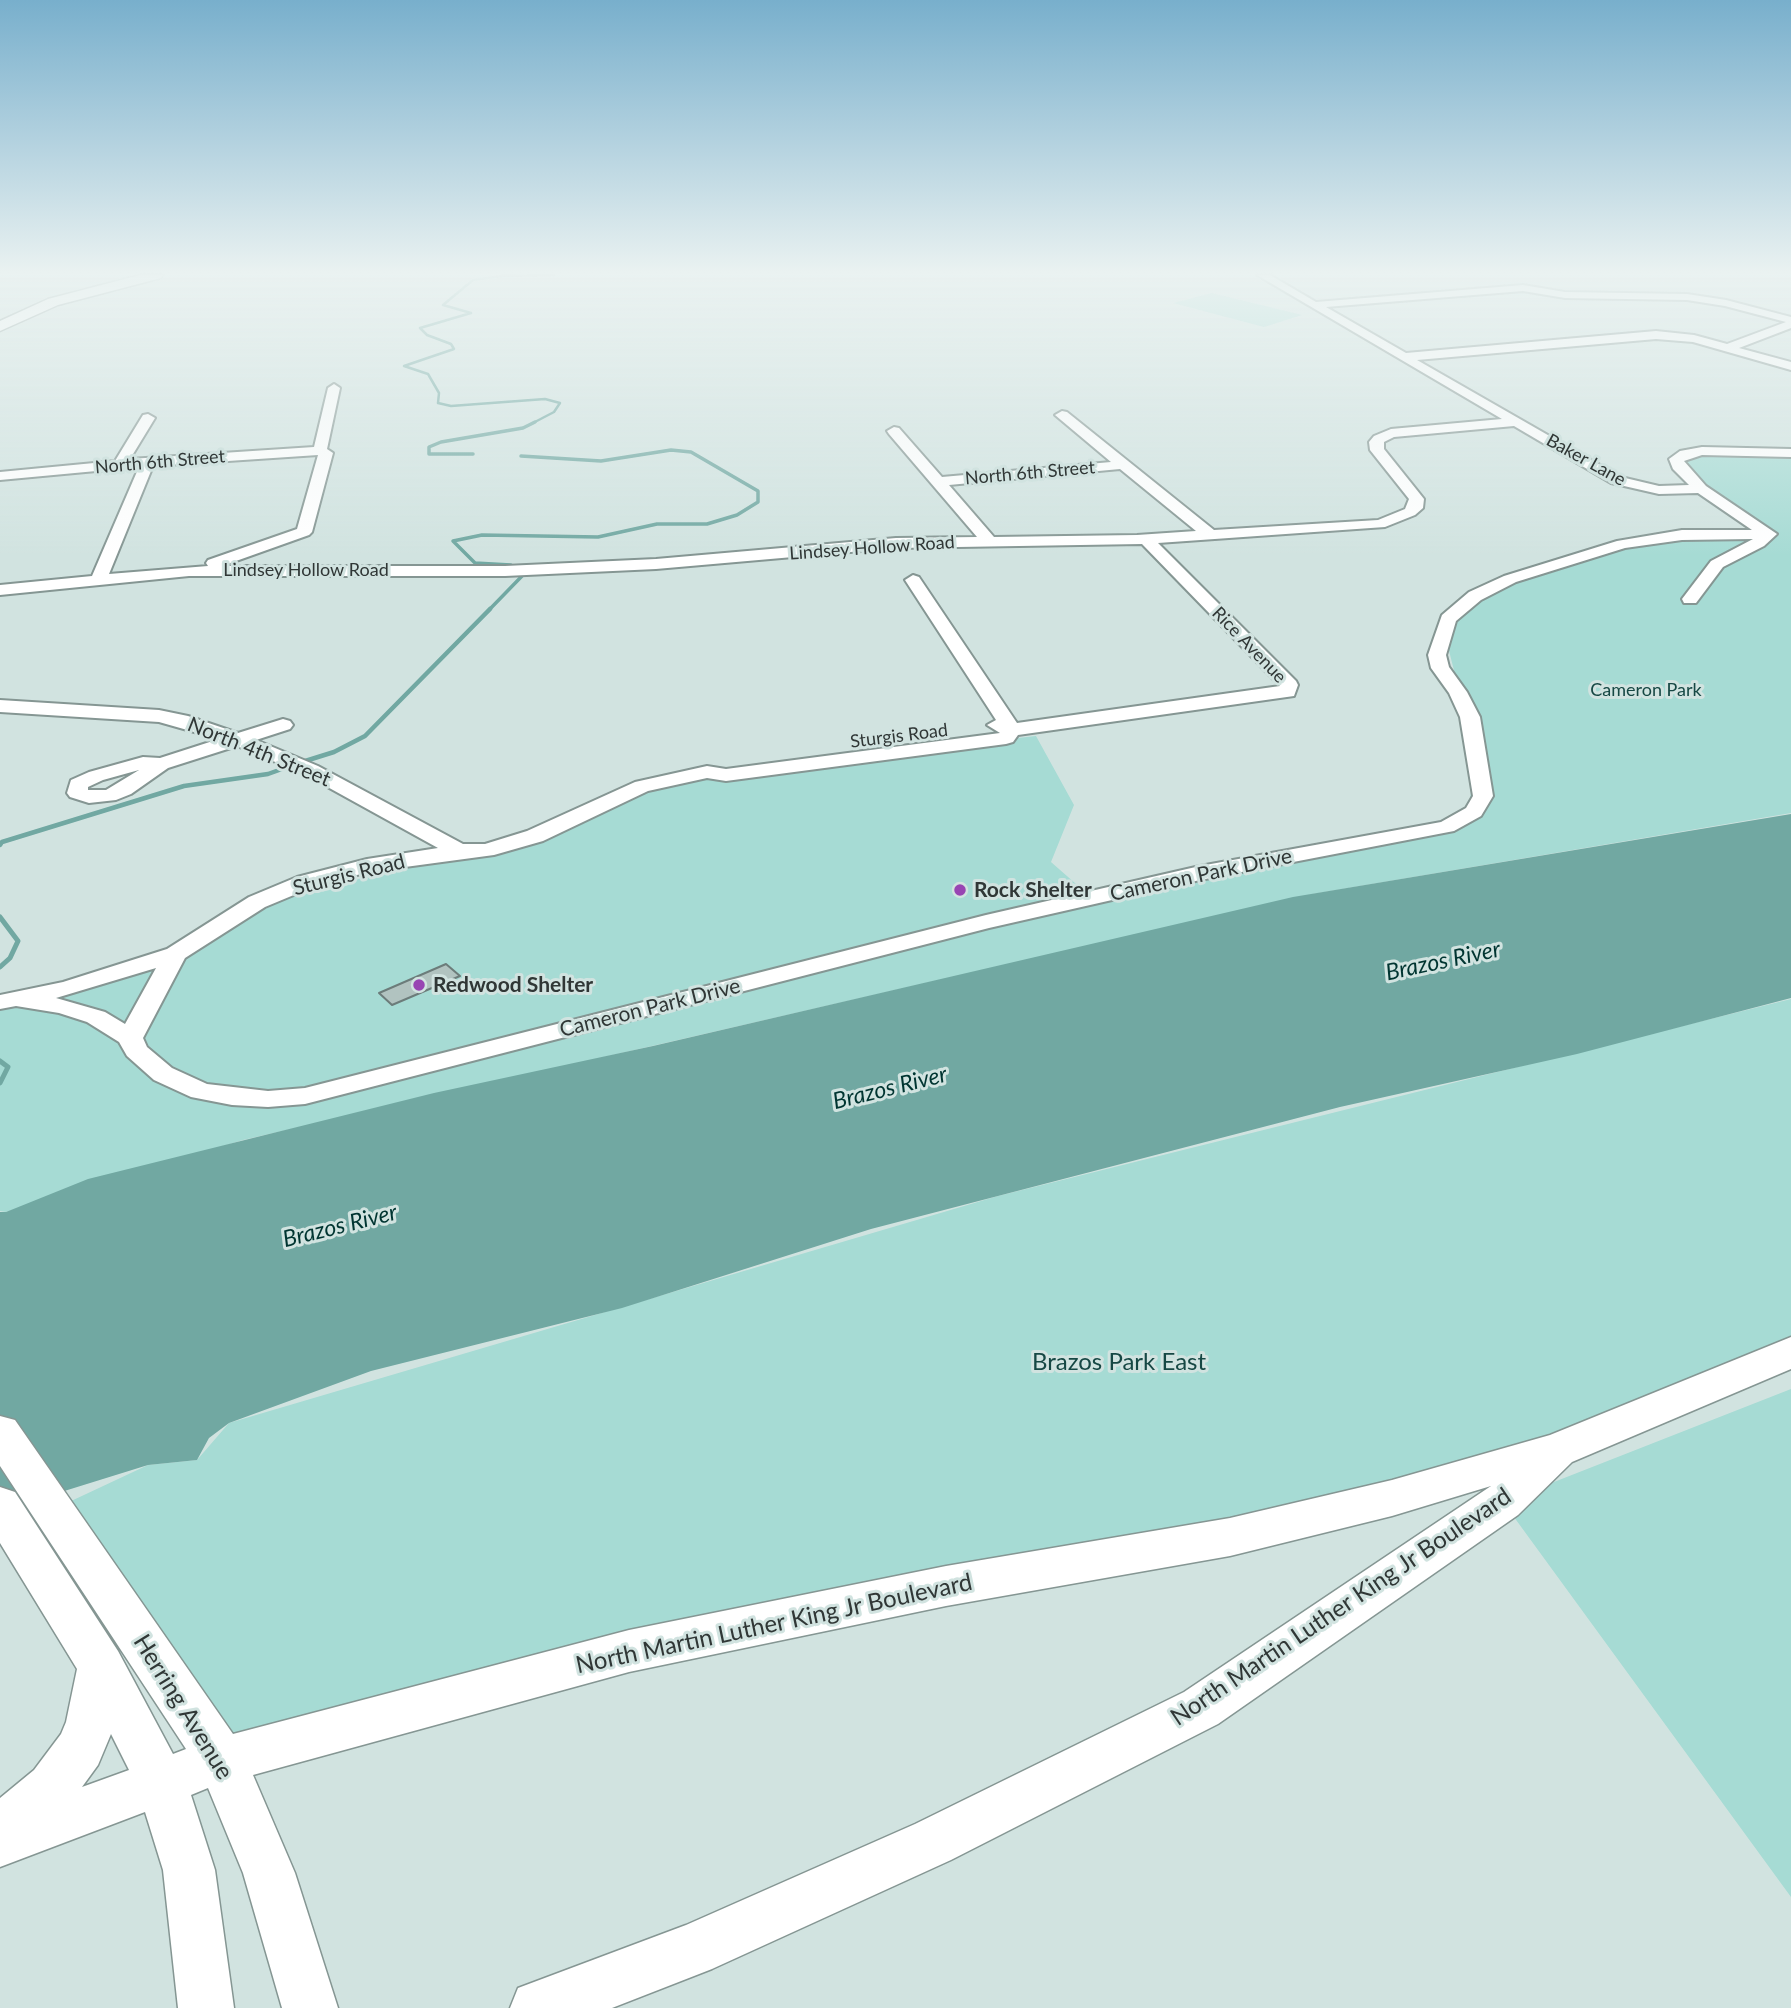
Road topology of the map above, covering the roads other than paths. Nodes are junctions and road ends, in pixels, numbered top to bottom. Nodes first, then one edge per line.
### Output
1 (1425, 369) edge
2 (334, 388) dead end
3 (1062, 415) dead end
4 (148, 418) dead end
5 (1518, 422) junction
6 (894, 431) dead end
7 (320, 451) junction
8 (1791, 453) edge
9 (148, 462) junction
10 (1120, 465) junction
11 (119, 466) junction
12 (0, 476) edge
13 (939, 482) junction
14 (1701, 489) junction
15 (1769, 534) junction
16 (1210, 535) junction
17 (1145, 539) junction
18 (989, 541) junction
19 (189, 571) junction
20 (99, 579) junction
21 (913, 580) dead end
22 (0, 590) edge
23 (1690, 599) dead end
24 (1204, 704) joint
25 (0, 706) edge
26 (283, 725) dead end
27 (1012, 730) junction
28 (237, 739) junction
29 (161, 764) dead end
30 (427, 834) junction
31 (459, 851) junction
32 (391, 862) junction
33 (175, 954) junction
34 (8, 1000) edge
35 (130, 1038) junction
36 (1791, 1352) edge
37 (0, 1432) edge
38 (1560, 1449) junction
39 (0, 1505) edge
40 (71, 1576) junction
41 (101, 1666) junction
42 (222, 1760) junction
43 (162, 1784) junction
44 (0, 1830) edge
45 (0, 1842) edge
46 (206, 2008) edge
47 (310, 2008) edge
48 (538, 2008) edge

1 - 5 street, Baker Lane
2 - 7 street
3 - 10 street
4 - 11 street
5 - 14 street, Baker Lane
5 - 16 street, Lindsey Hollow Road
6 - 13 street
7 - 9 street, North 6th Street
7 - 19 street
8 - 14 street
9 - 11 street, North 6th Street
9 - 20 street
10 - 13 street, North 6th Street
10 - 16 street
11 - 12 street, North 6th Street
13 - 18 street
14 - 15 street
15 - 23 street
15 - 35 street, Cameron Park Drive
16 - 17 street, Lindsey Hollow Road
17 - 18 street, Lindsey Hollow Road
17 - 24 street, Rice Avenue
18 - 19 street, Lindsey Hollow Road
19 - 20 street, Lindsey Hollow Road
20 - 22 street, Lindsey Hollow Road
21 - 27 street
24 - 27 street, Sturgis Road
25 - 28 street, North 4th Street
26 - 28 street
27 - 31 street, Sturgis Road
28 - 29 street
28 - 30 street, North 4th Street
30 - 31 street, North 4th Street
30 - 32 street
31 - 32 street, Sturgis Road
32 - 33 street, Sturgis Road
33 - 34 street, Sturgis Road
33 - 35 street
34 - 35 street, Cameron Park Drive
36 - 38 main road, North Martin Luther King Jr Boulevard
37 - 40 main road, Herring Avenue
38 - 42 main road, North Martin Luther King Jr Boulevard
38 - 48 main road, North Martin Luther King Jr Boulevard
39 - 40 main road, Herring Avenue
40 - 41 main road, Herring Avenue
40 - 42 main road, Herring Avenue
41 - 43 main road, Herring Avenue
41 - 44 main road
42 - 43 main road, North Martin Luther King Jr Boulevard
42 - 47 main road, Herring Avenue
43 - 45 main road, North Martin Luther King Jr Boulevard
43 - 46 main road, Herring Avenue

